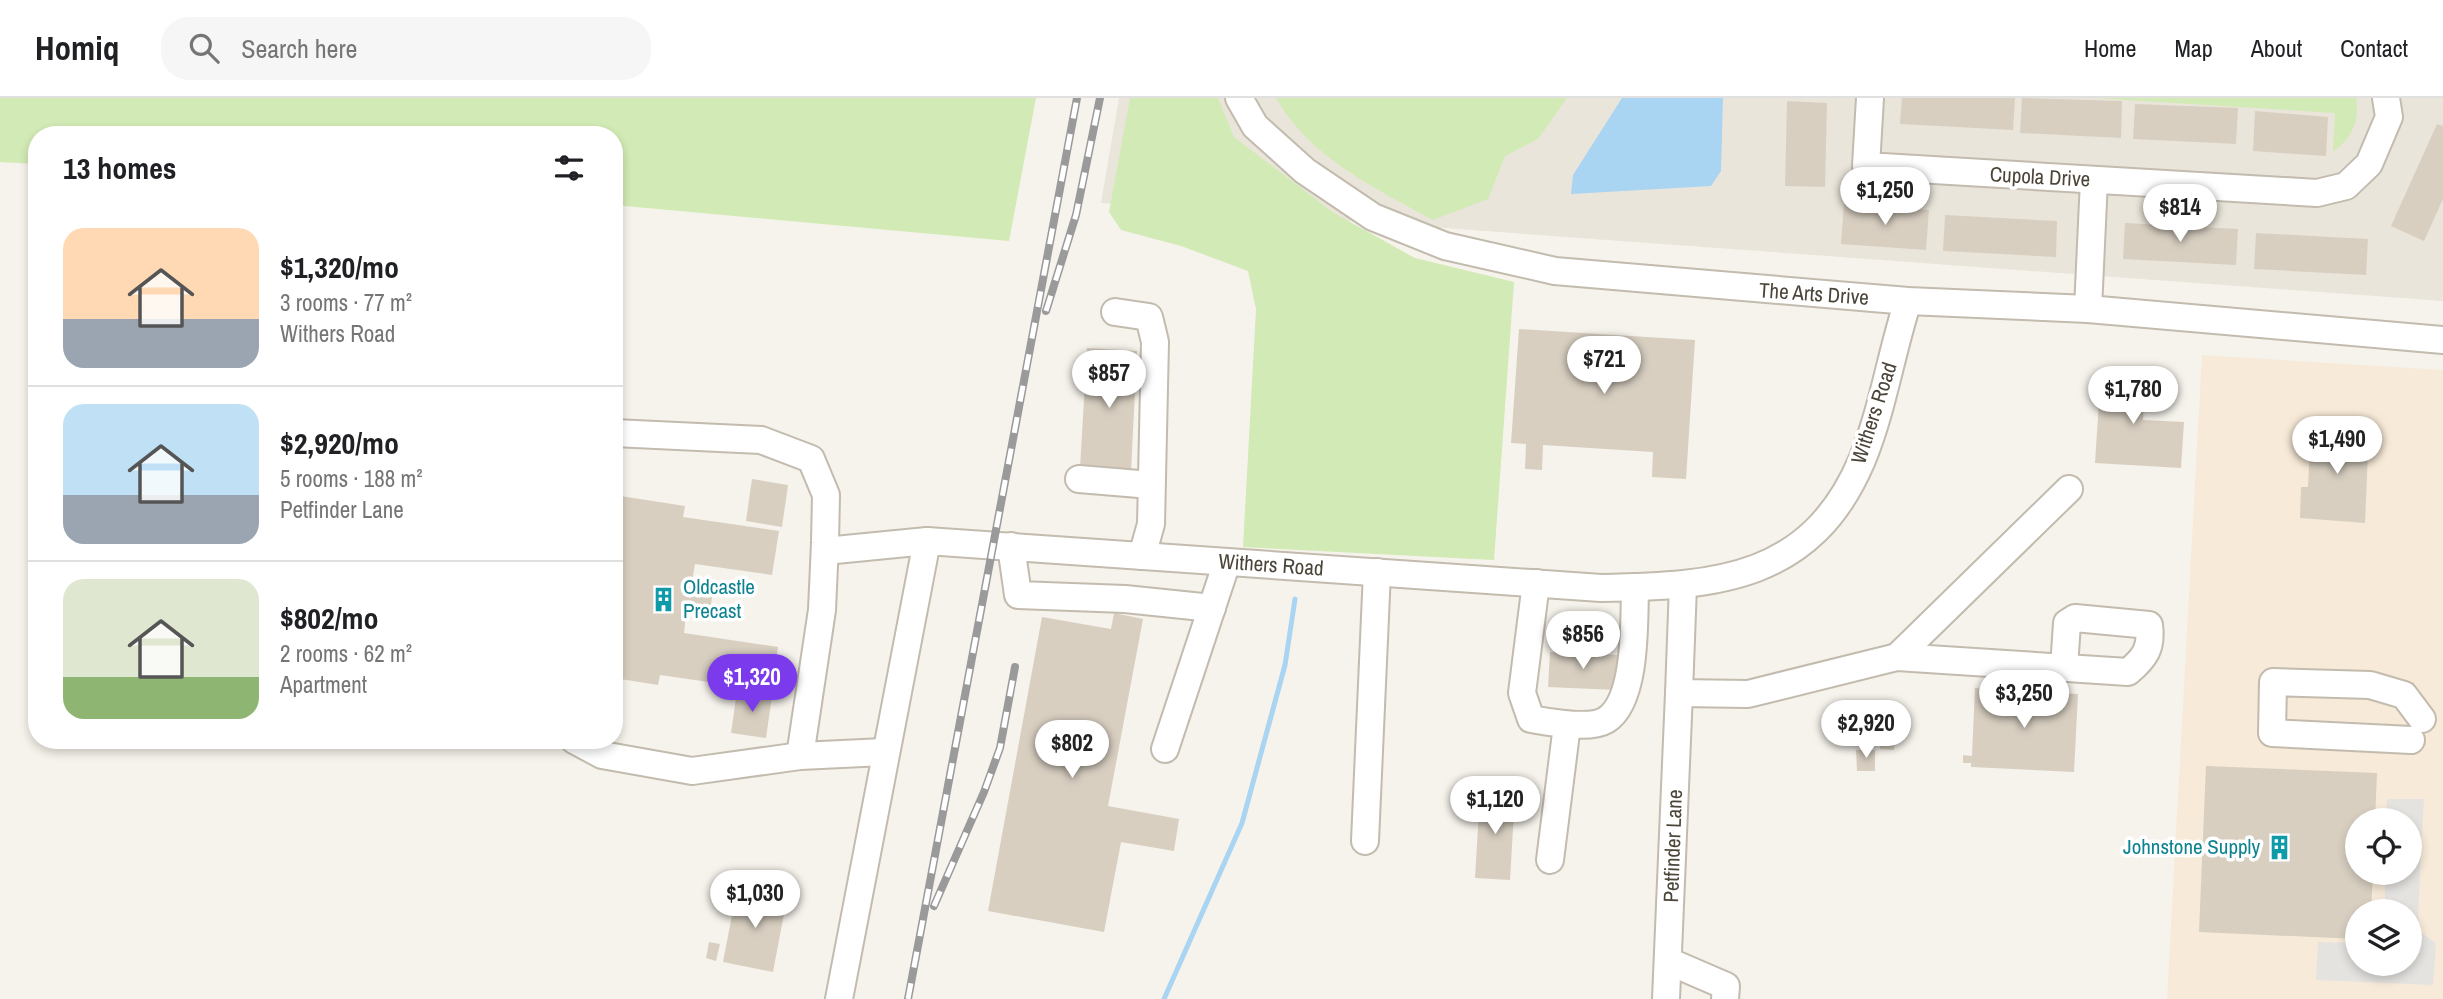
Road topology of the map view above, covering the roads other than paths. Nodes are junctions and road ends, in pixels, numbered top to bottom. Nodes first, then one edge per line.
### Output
1 (1239, 98) edge
2 (1870, 98) edge
3 (2386, 98) edge
4 (2094, 180) junction
5 (1908, 301) junction
6 (2088, 309) junction
7 (1115, 312) dead end
8 (2443, 340) edge
9 (623, 433) edge
10 (1079, 479) dead end
11 (1151, 485) junction
12 (2069, 489) dead end
13 (927, 541) junction
14 (1011, 546) junction
15 (825, 551) junction
16 (1142, 556) junction
17 (1227, 562) junction
18 (1377, 572) junction
19 (1536, 583) junction
20 (1683, 585) junction
21 (1635, 587) junction
22 (1212, 608) junction
23 (1897, 657) junction
24 (2064, 668) dead end
25 (1679, 693) junction
26 (1567, 725) junction
27 (2416, 730) joint
28 (591, 749) edge
29 (1165, 749) dead end
30 (884, 752) junction
31 (800, 757) junction
32 (1365, 841) dead end
33 (1550, 860) dead end
34 (1668, 961) junction
35 (839, 999) edge
36 (1666, 999) edge
37 (1725, 999) edge

1 - 5 street, The Arts Drive
2 - 4 street, Cupola Drive
3 - 4 street, Cupola Drive
4 - 6 street
5 - 6 street, The Arts Drive
5 - 20 street, Withers Road
6 - 8 street, The Arts Drive
7 - 11 street
9 - 15 street
10 - 11 street
11 - 16 street
12 - 23 street
13 - 14 street, Withers Road
13 - 15 street, Withers Road
13 - 30 street
14 - 16 street, Withers Road
14 - 22 street
15 - 31 street
16 - 17 street, Withers Road
17 - 18 street, Withers Road
17 - 22 street
18 - 19 street, Withers Road
18 - 32 street
19 - 21 street, Withers Road
19 - 26 street
20 - 21 street, Withers Road
20 - 25 street, Petfinder Lane
21 - 26 street
22 - 29 street
23 - 24 street
23 - 25 street
25 - 34 street, Petfinder Lane
26 - 33 street
27 - 27 street
28 - 31 street
30 - 31 street
30 - 35 street
34 - 36 street, Petfinder Lane
34 - 37 street

